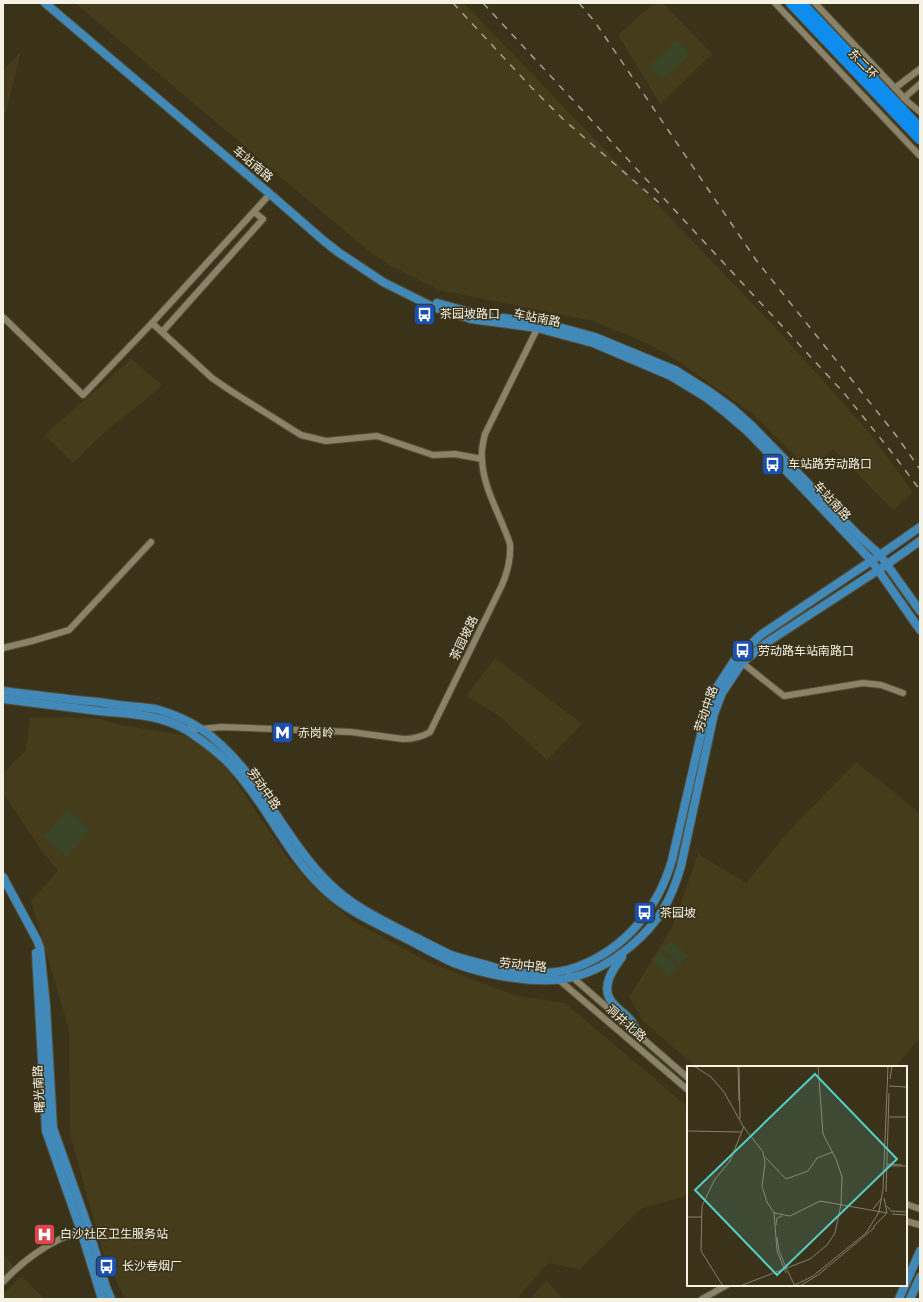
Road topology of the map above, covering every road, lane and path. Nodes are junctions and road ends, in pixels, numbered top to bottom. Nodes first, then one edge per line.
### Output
1 (45, 3) edge
2 (53, 3) edge
3 (776, 3) edge
4 (790, 3) edge
5 (802, 3) edge
6 (815, 3) edge
7 (920, 69) edge
8 (920, 84) edge
9 (895, 88) junction
10 (885, 90) junction
11 (904, 98) junction
12 (920, 112) edge
13 (920, 119) edge
14 (920, 128) edge
15 (920, 140) edge
16 (920, 156) edge
17 (270, 194) junction
18 (254, 212) junction
19 (3, 317) edge
20 (152, 323) junction
21 (538, 325) junction
22 (162, 332) junction
23 (482, 459) junction
24 (920, 526) edge
25 (920, 541) edge
26 (151, 542) dead end
27 (880, 555) junction
28 (871, 560) junction
29 (886, 565) junction
30 (878, 570) junction
31 (920, 611) edge
32 (920, 630) edge
33 (3, 648) edge
34 (739, 660) junction
35 (3, 691) edge
36 (903, 693) dead end
37 (3, 699) edge
38 (185, 729) junction
39 (201, 729) junction
40 (3, 877) edge
41 (3, 888) edge
42 (627, 950) junction
43 (564, 970) junction
44 (551, 972) junction
45 (572, 978) junction
46 (560, 980) junction
47 (637, 1033) junction
48 (687, 1077) edge
49 (687, 1089) edge
50 (907, 1204) edge
51 (920, 1209) edge
52 (907, 1221) edge
53 (920, 1225) edge
54 (84, 1229) junction
55 (920, 1251) edge
56 (920, 1277) edge
57 (3, 1282) edge
58 (907, 1282) edge
59 (725, 1286) edge
60 (905, 1286) edge
61 (102, 1299) edge
62 (111, 1299) edge
63 (702, 1299) edge
64 (899, 1299) edge
65 (910, 1299) edge

1 - 17 main road, 车站南路
2 - 21 main road, 车站南路
3 - 16 street, bridge
4 - 15 highway, 东二环, bridge
5 - 10 highway, 东二环, bridge
6 - 9 street
7 - 9 street
8 - 11 street
9 - 11 street
10 - 13 highway, bridge
10 - 14 highway, 东二环, bridge
11 - 12 street
17 - 18 street
17 - 21 main road, 车站南路
18 - 20 street
18 - 22 street
19 - 20 street
20 - 22 street
21 - 23 street, 茶园坡路
21 - 27 main road, 车站南路
21 - 28 main road, 车站南路
22 - 23 street
23 - 39 street, 茶园坡路
24 - 27 main road, 劳动中路
25 - 29 main road, 劳动中路
26 - 33 street
27 - 28 main road, 劳动中路
27 - 29 main road, 车站南路
28 - 30 main road, 车站南路
28 - 34 main road, 劳动中路
29 - 30 main road, 劳动中路
29 - 31 main road, 车站南路
30 - 32 main road, 车站南路
30 - 34 main road, 劳动中路
34 - 36 street
34 - 42 main road, 劳动中路
34 - 43 main road, 劳动中路
35 - 39 main road, 劳动中路
37 - 38 main road, 劳动中路
38 - 39 street, 茶园坡路
38 - 46 main road, 劳动中路
39 - 44 main road, 劳动中路
40 - 54 main road, 曙光南路
41 - 54 main road, 曙光南路
42 - 45 main road, 劳动中路
42 - 47 main road
43 - 44 main road, 劳动中路
43 - 45 street, 洞井北路
44 - 46 street, 洞井北路
45 - 46 main road, 劳动中路
45 - 47 street, 洞井北路
46 - 49 street, 洞井北路
47 - 48 street, 洞井北路
50 - 51 street
52 - 53 street
54 - 57 street
54 - 61 main road, 曙光南路
54 - 62 main road, 曙光南路
55 - 58 main road
56 - 65 main road
59 - 63 street
60 - 64 main road

